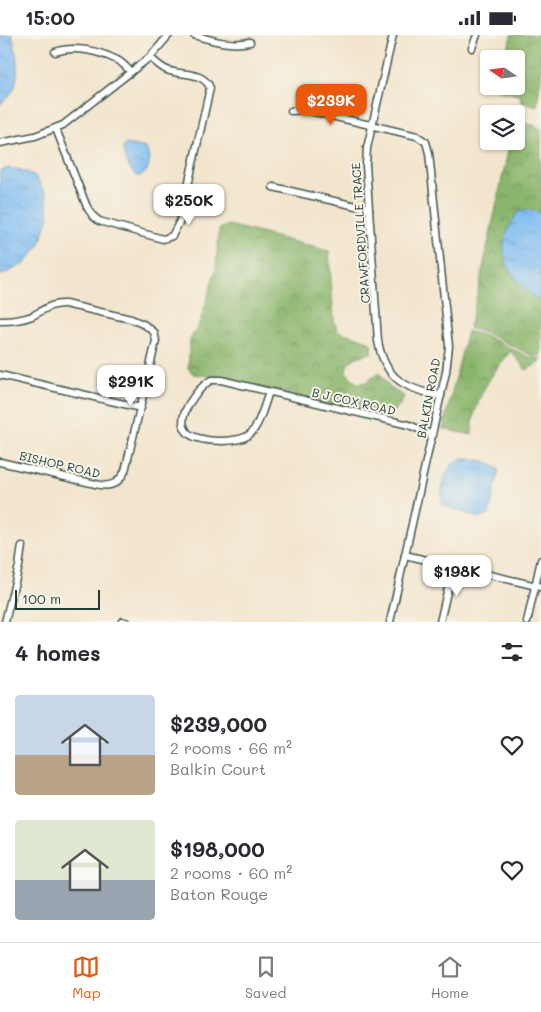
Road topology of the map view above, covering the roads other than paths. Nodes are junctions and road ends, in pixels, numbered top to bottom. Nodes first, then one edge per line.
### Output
1 (169, 35) edge
2 (194, 35) edge
3 (393, 35) edge
4 (477, 35) edge
5 (250, 42) dead end
6 (472, 48) dead end
7 (56, 52) dead end
8 (150, 57) junction
9 (131, 73) junction
10 (291, 111) dead end
11 (372, 125) junction
12 (56, 129) junction
13 (0, 143) edge
14 (273, 187) dead end
15 (369, 209) junction
16 (0, 321) edge
17 (0, 375) edge
18 (268, 392) junction
19 (441, 396) junction
20 (141, 408) junction
21 (433, 435) junction
22 (0, 462) edge
23 (22, 546) dead end
24 (406, 555) junction
25 (541, 560) edge
26 (453, 566) junction
27 (538, 586) edge
28 (5, 622) edge
29 (390, 622) edge
30 (440, 622) edge
31 (527, 622) edge

1 - 8 street
2 - 5 street
3 - 11 street, CRAWFORDVILLE TRACE
4 - 6 street
7 - 9 street
8 - 9 street
8 - 12 street
9 - 12 street
10 - 11 street, BALKIN ROAD
11 - 15 street, CRAWFORDVILLE TRACE
11 - 19 street, BALKIN ROAD
12 - 13 street
14 - 15 street
15 - 19 street, CRAWFORDVILLE TRACE
16 - 20 street
17 - 20 street
18 - 18 street, B J COX ROAD
18 - 21 street, B J COX ROAD
19 - 21 street, BALKIN ROAD
20 - 22 street, BISHOP ROAD
21 - 24 street, BALKIN ROAD
23 - 28 street
24 - 26 street
24 - 29 street, BALKIN ROAD
25 - 27 street
26 - 27 street
26 - 30 street
27 - 31 street

